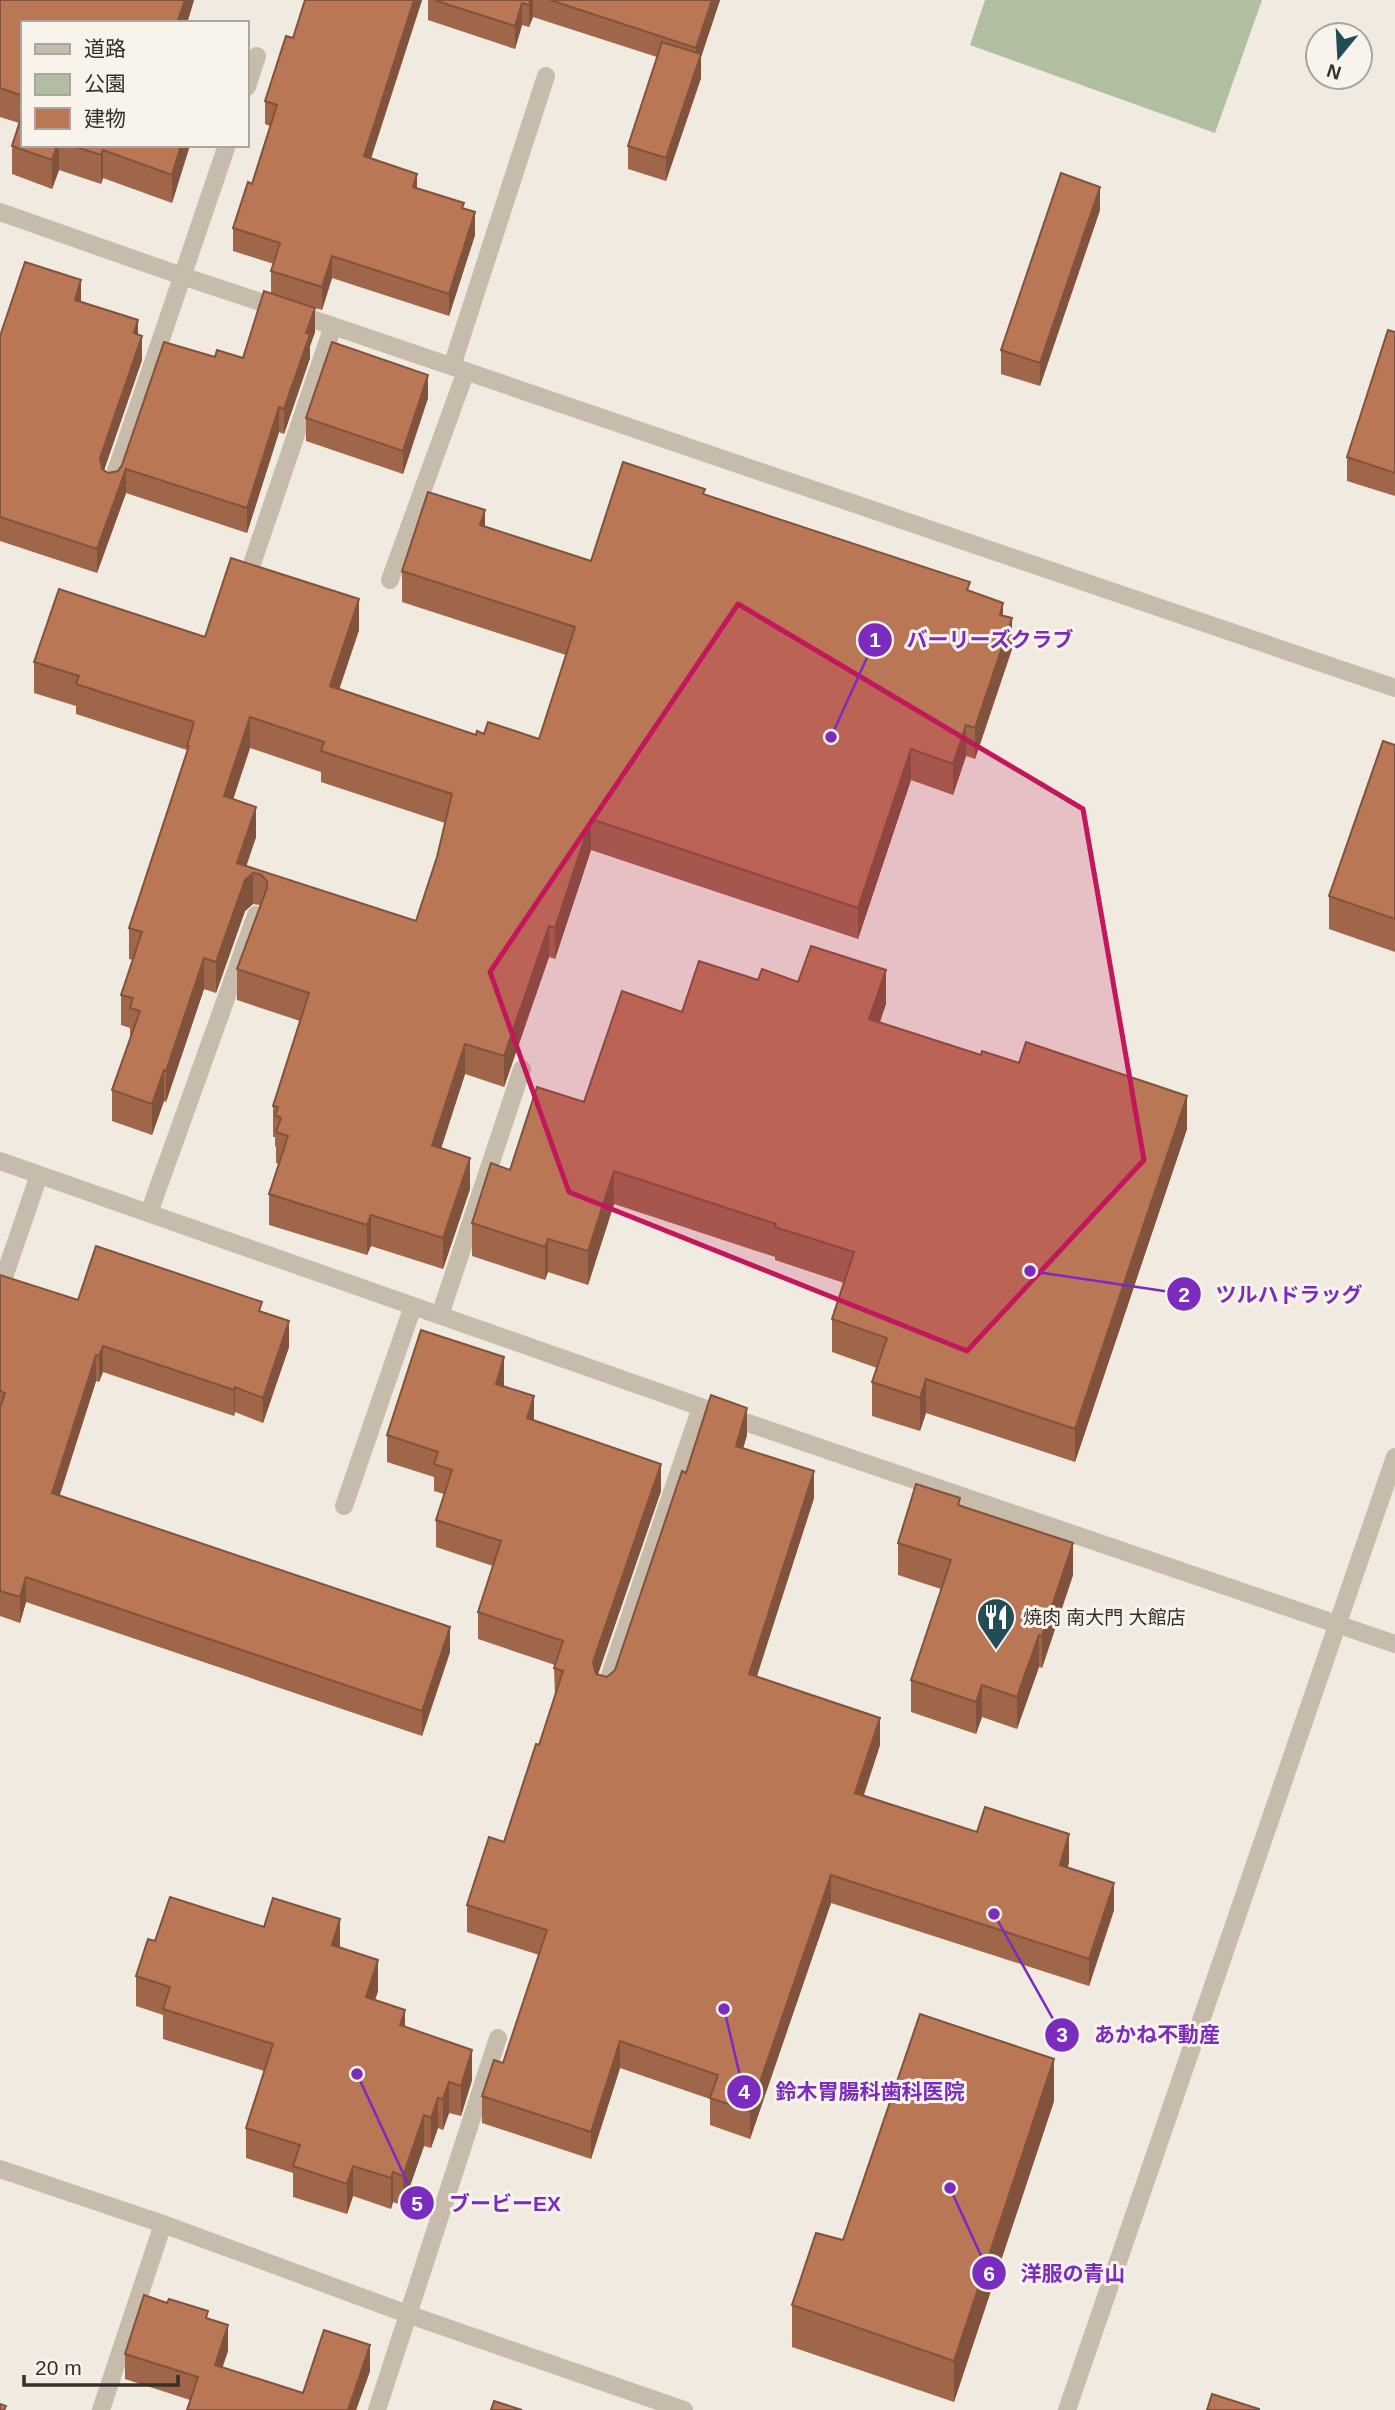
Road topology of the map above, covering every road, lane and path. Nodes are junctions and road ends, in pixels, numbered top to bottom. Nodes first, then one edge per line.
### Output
1 (257, 56) dead end
2 (546, 76) dead end
3 (248, 83) edge
4 (226, 147) edge
5 (0, 212) edge
6 (182, 276) junction
7 (333, 326) junction
8 (459, 369) junction
9 (111, 486) edge
10 (253, 561) dead end
11 (390, 580) dead end
12 (1395, 688) edge
13 (256, 915) edge
14 (522, 1069) dead end
15 (0, 1161) edge
16 (39, 1175) junction
17 (149, 1213) junction
18 (0, 1289) edge
19 (413, 1306) junction
20 (440, 1315) junction
21 (701, 1407) junction
22 (1395, 1457) edge
23 (344, 1506) dead end
24 (1338, 1625) junction
25 (1395, 1644) edge
26 (604, 1693) edge
27 (498, 2038) dead end
28 (0, 2169) edge
29 (163, 2224) junction
30 (410, 2315) junction
31 (101, 2410) edge
32 (377, 2410) edge
33 (684, 2410) edge
34 (1067, 2410) edge

1 - 3 street
2 - 8 street
4 - 6 street
5 - 6 street
6 - 7 street
6 - 9 street
7 - 8 street
7 - 10 street
8 - 11 street
8 - 12 street
13 - 17 street
14 - 20 street
15 - 16 street
16 - 17 street
16 - 18 street
17 - 19 street
19 - 20 street
19 - 23 street
20 - 21 street
21 - 24 street
21 - 26 street
22 - 24 street
24 - 25 street
24 - 34 street
27 - 30 street
28 - 29 street
29 - 30 street
29 - 31 street
30 - 32 street
30 - 33 street

